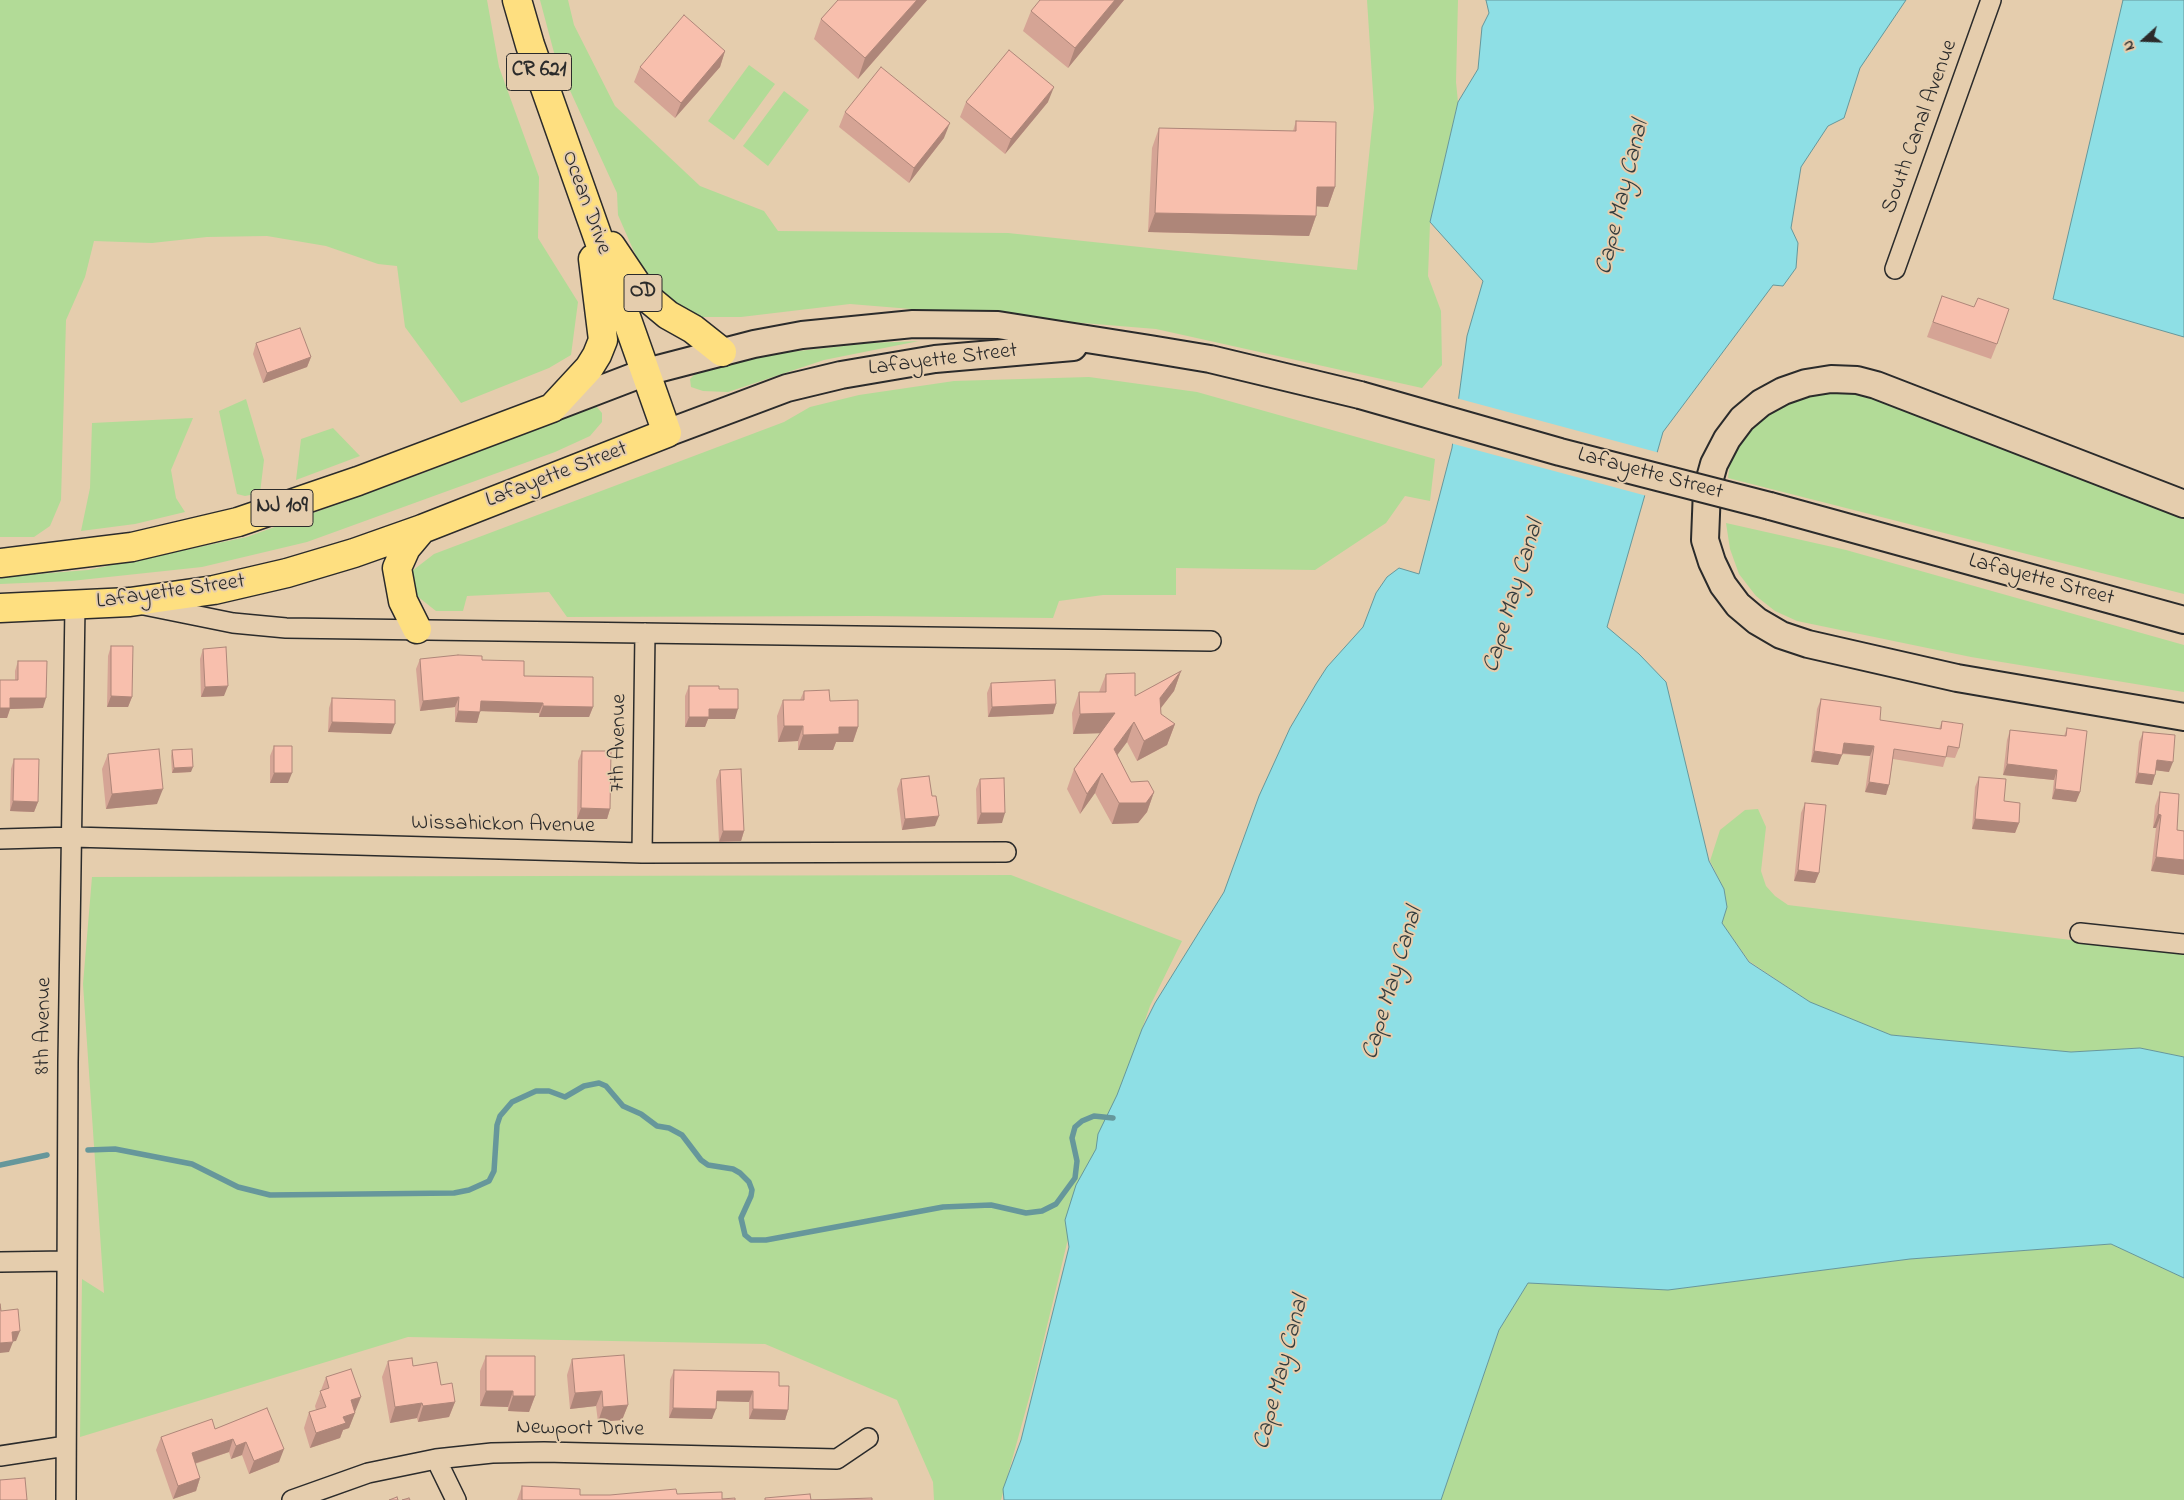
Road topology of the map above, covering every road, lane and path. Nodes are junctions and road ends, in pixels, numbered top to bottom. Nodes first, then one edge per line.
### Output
1 (517, 0) edge
2 (1991, 0) edge
3 (588, 211) junction
4 (1895, 270) dead end
5 (1113, 344) junction
6 (722, 352) junction
7 (646, 372) junction
8 (552, 408) junction
9 (667, 433) junction
10 (2184, 504) edge
11 (422, 528) junction
12 (0, 563) edge
13 (130, 602) junction
14 (76, 606) junction
15 (0, 608) edge
16 (2184, 620) edge
17 (417, 629) junction
18 (645, 633) junction
19 (1211, 641) dead end
20 (2184, 717) edge
21 (73, 838) junction
22 (0, 840) edge
23 (1006, 852) dead end
24 (642, 853) junction
25 (2080, 933) dead end
26 (2184, 944) edge
27 (67, 1261) junction
28 (0, 1262) edge
29 (868, 1438) dead end
30 (66, 1446) junction
31 (0, 1456) edge
32 (436, 1459) junction
33 (66, 1500) edge
34 (292, 1500) edge
35 (456, 1500) edge

1 - 3 main road, Ocean Drive / CR 621
2 - 4 street, South Canal Avenue
3 - 6 main road, OD
3 - 7 main road, Ocean Drive / CR 621
3 - 8 main road
5 - 6 main road, Lafayette Street / NJ 109
5 - 9 main road, Lafayette Street / NJ 109
5 - 16 main road, Lafayette Street / NJ 109, bridge
6 - 7 main road, Lafayette Street / NJ 109
7 - 8 main road, Lafayette Street / NJ 109
7 - 9 main road, Ocean Drive / CR 621
8 - 12 main road, Lafayette Street / NJ 109
9 - 11 main road, Lafayette Street / NJ 109
10 - 20 main road
11 - 13 main road, Lafayette Street / NJ 109
11 - 17 main road
13 - 14 main road, Lafayette Street / NJ 109
13 - 17 street
14 - 15 main road, Lafayette Street / NJ 109
14 - 21 street, 8th Avenue
17 - 18 street
18 - 19 street
18 - 24 street, 7th Avenue
21 - 22 street, Wissahickon Avenue
21 - 24 street, Wissahickon Avenue
21 - 27 street, 8th Avenue
23 - 24 street, Wissahickon Avenue
25 - 26 street
27 - 28 street
27 - 30 street, 8th Avenue
29 - 32 street, Newport Drive
30 - 31 street
30 - 33 street, 8th Avenue
32 - 34 street, Newport Drive
32 - 35 street

